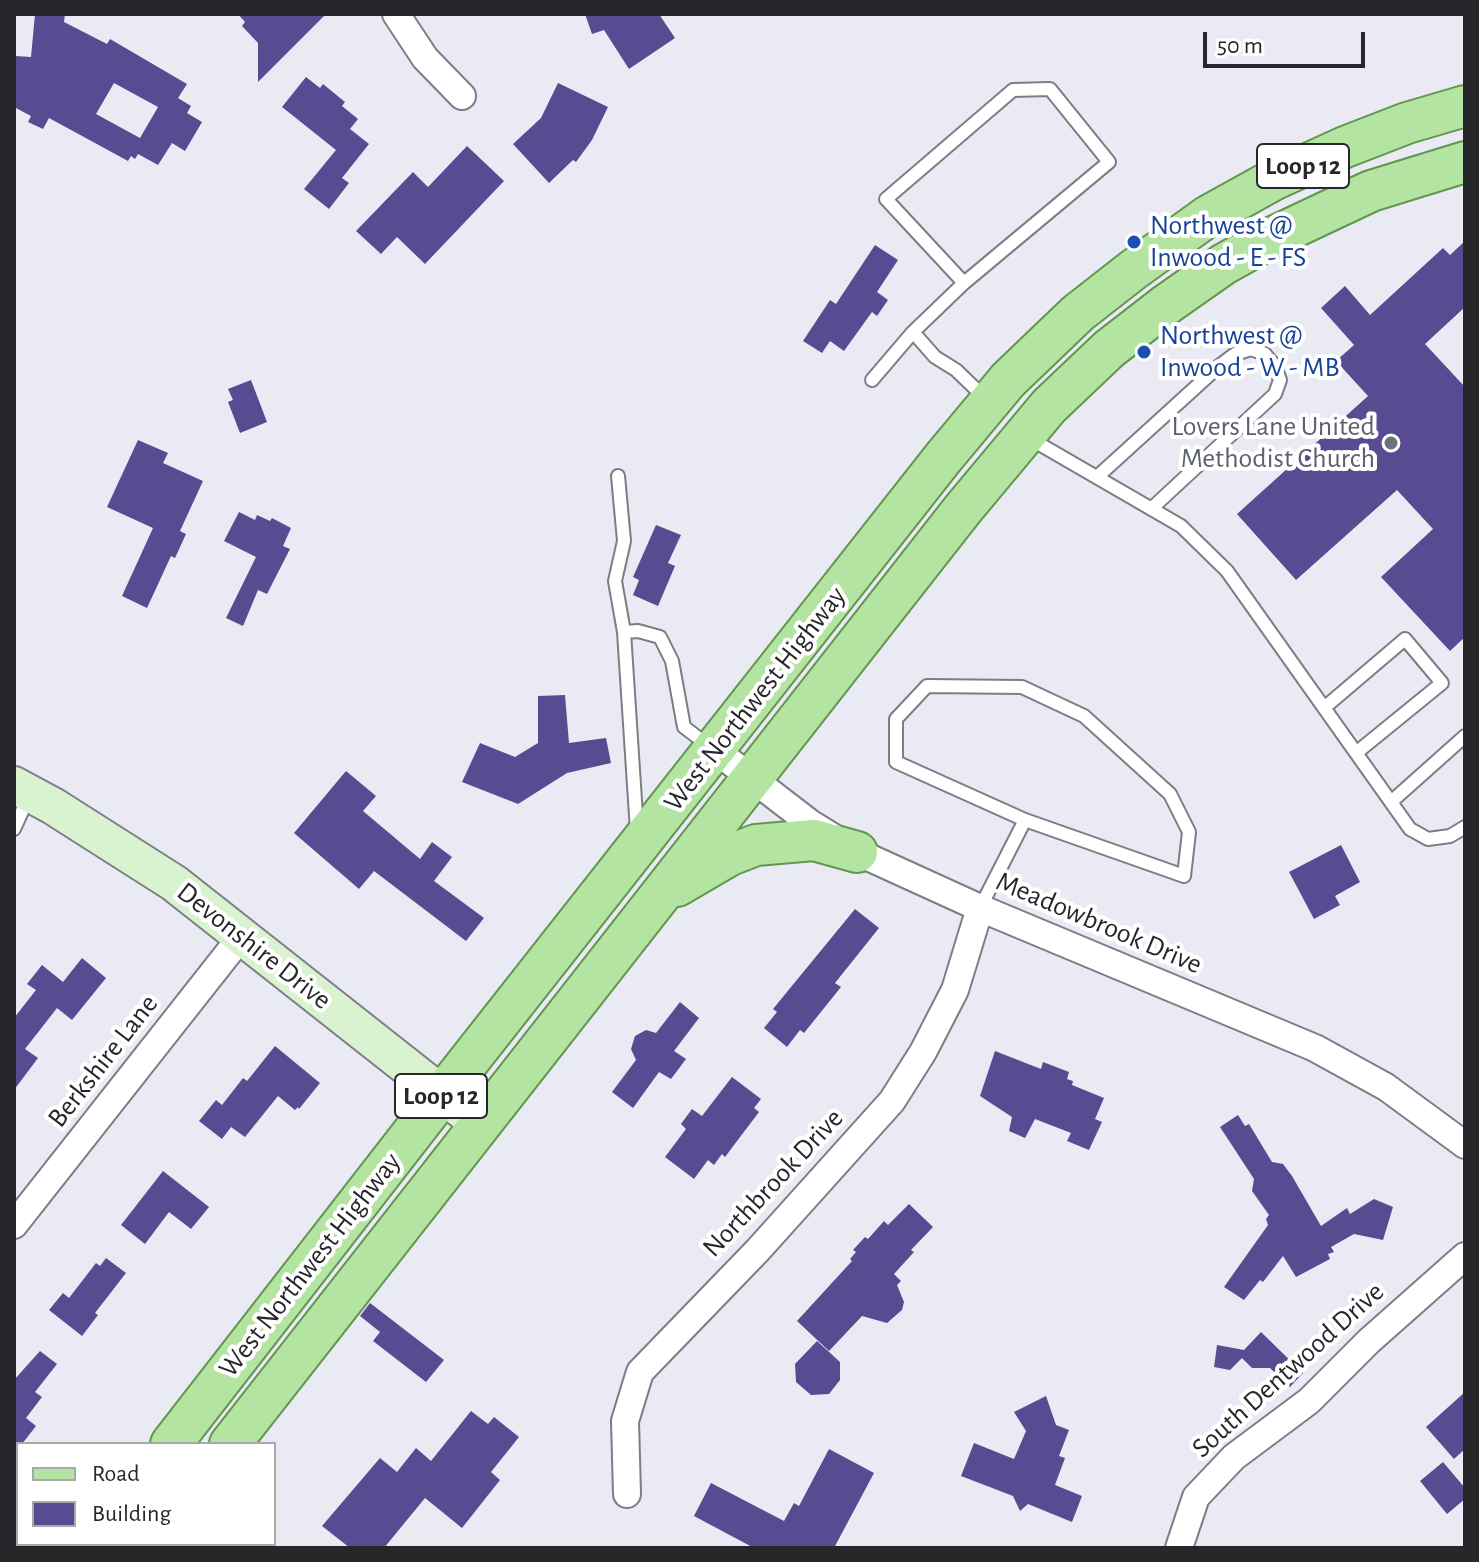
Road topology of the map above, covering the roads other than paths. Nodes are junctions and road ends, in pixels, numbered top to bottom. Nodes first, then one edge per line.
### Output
1 (396, 14) edge
2 (462, 96) dead end
3 (1465, 106) edge
4 (1465, 162) edge
5 (964, 283) junction
6 (913, 332) junction
7 (872, 380) dead end
8 (988, 402) junction
9 (1023, 435) junction
10 (618, 476) dead end
11 (1097, 477) junction
12 (1151, 509) junction
13 (624, 632) junction
14 (1324, 708) junction
15 (1465, 736) edge
16 (715, 750) junction
17 (1356, 753) junction
18 (752, 780) junction
19 (22, 789) edge
20 (1391, 802) junction
21 (1025, 820) junction
22 (1465, 827) edge
23 (14, 829) edge
24 (638, 848) junction
25 (857, 852) junction
26 (660, 897) junction
27 (980, 908) junction
28 (241, 937) junction
29 (442, 1095) junction
30 (481, 1125) junction
31 (1465, 1145) edge
32 (14, 1225) edge
33 (1465, 1256) edge
34 (173, 1442) edge
35 (232, 1442) edge
36 (627, 1494) dead end
37 (1179, 1548) edge

1 - 2 street
3 - 8 main road, West Northwest Highway / Loop 12
4 - 9 main road, West Northwest Highway / Loop 12
5 - 5 lane
5 - 6 lane
6 - 7 lane
6 - 8 lane
8 - 9 main road
8 - 16 main road, West Northwest Highway / Loop 12
9 - 11 lane
9 - 18 main road, West Northwest Highway / Loop 12
10 - 13 lane
11 - 12 lane
11 - 12 lane
12 - 14 lane
13 - 16 lane
13 - 24 lane
14 - 17 lane
14 - 17 lane
15 - 20 lane
16 - 18 street, Meadowbrook Drive
16 - 24 main road, West Northwest Highway / Loop 12
17 - 20 lane
18 - 25 street, Meadowbrook Drive
18 - 26 main road, West Northwest Highway / Loop 12
19 - 23 lane
19 - 28 street, Devonshire Drive
20 - 22 lane
21 - 21 lane
21 - 27 lane
24 - 29 main road, West Northwest Highway / Loop 12
25 - 26 main road
25 - 27 street, Meadowbrook Drive
26 - 30 main road, West Northwest Highway / Loop 12
27 - 31 street, Meadowbrook Drive
27 - 36 street, Northbrook Drive
28 - 29 street, Devonshire Drive
28 - 32 street, Berkshire Lane
29 - 30 street, Devonshire Drive
29 - 34 main road, West Northwest Highway / Loop 12
30 - 35 main road, West Northwest Highway / Loop 12
33 - 37 street, South Dentwood Drive

